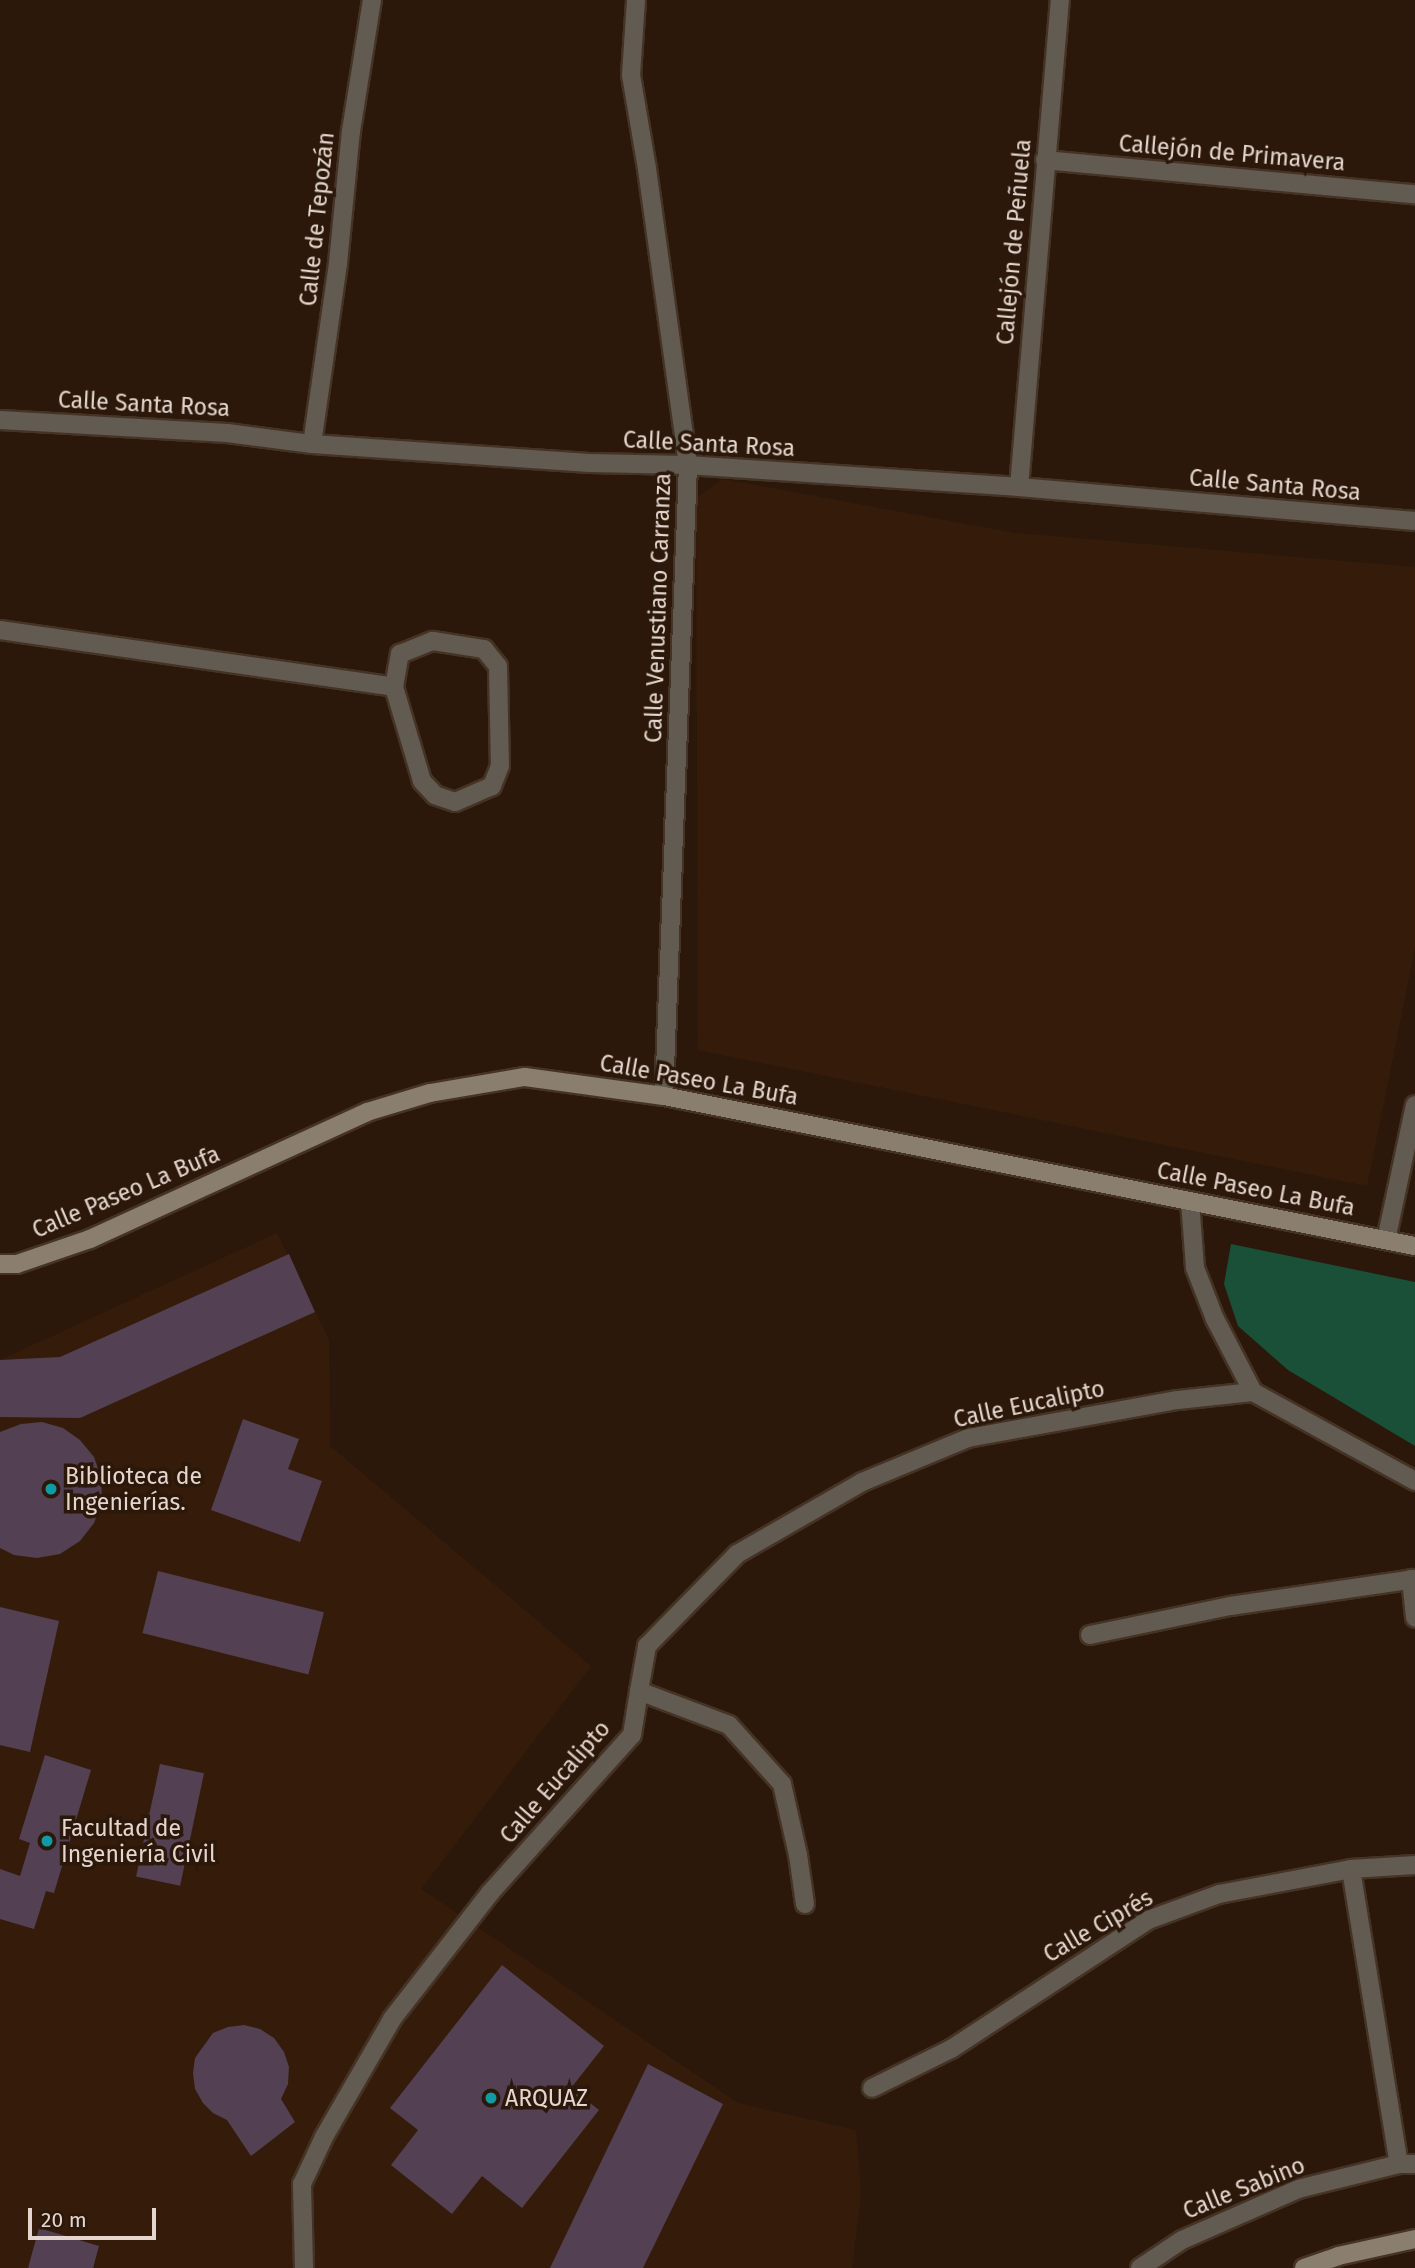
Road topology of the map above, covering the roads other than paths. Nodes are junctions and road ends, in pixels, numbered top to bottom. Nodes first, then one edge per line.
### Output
1 (372, 0) edge
2 (636, 0) edge
3 (1060, 0) edge
4 (1045, 160) junction
5 (1415, 194) edge
6 (0, 420) edge
7 (312, 444) junction
8 (688, 466) junction
9 (1019, 487) junction
10 (1415, 521) edge
11 (0, 630) edge
12 (394, 687) junction
13 (664, 1096) junction
14 (1415, 1105) edge
15 (1190, 1201) junction
16 (1386, 1240) junction
17 (1415, 1246) edge
18 (9, 1264) edge
19 (0, 1273) edge
20 (1253, 1392) junction
21 (1415, 1481) edge
22 (1413, 1579) edge
23 (1415, 1618) edge
24 (1090, 1635) dead end
25 (639, 1691) junction
26 (1415, 1866) edge
27 (1351, 1869) junction
28 (805, 1904) dead end
29 (872, 2088) dead end
30 (1407, 2164) edge
31 (1415, 2239) edge
32 (304, 2268) edge
33 (1140, 2268) edge
34 (1304, 2268) edge

1 - 7 street, Calle de Tepozán
2 - 8 street, Calle Venustiano Carranza
3 - 4 street, Callejón de Peñuela
4 - 5 street, Callejón de Primavera
4 - 9 street, Callejón de Peñuela
6 - 7 street, Calle Santa Rosa
7 - 8 street, Calle Santa Rosa
8 - 9 street, Calle Santa Rosa
8 - 13 street, Calle Venustiano Carranza
9 - 10 street, Calle Santa Rosa
11 - 12 street
12 - 12 street
13 - 15 street, Calle Paseo La Bufa
13 - 18 street, Calle Paseo La Bufa
14 - 16 street
15 - 16 street, Calle Paseo La Bufa
15 - 20 street
16 - 17 street, Calle Paseo La Bufa
18 - 19 street, Calle Paseo La Bufa
20 - 21 street
20 - 25 street, Calle Eucalipto
22 - 23 street
22 - 24 street
25 - 28 street
25 - 32 street, Calle Eucalipto
26 - 27 street, Calle Ciprés
27 - 29 street, Calle Ciprés
27 - 30 street
30 - 33 street, Calle Sabino
31 - 34 street

